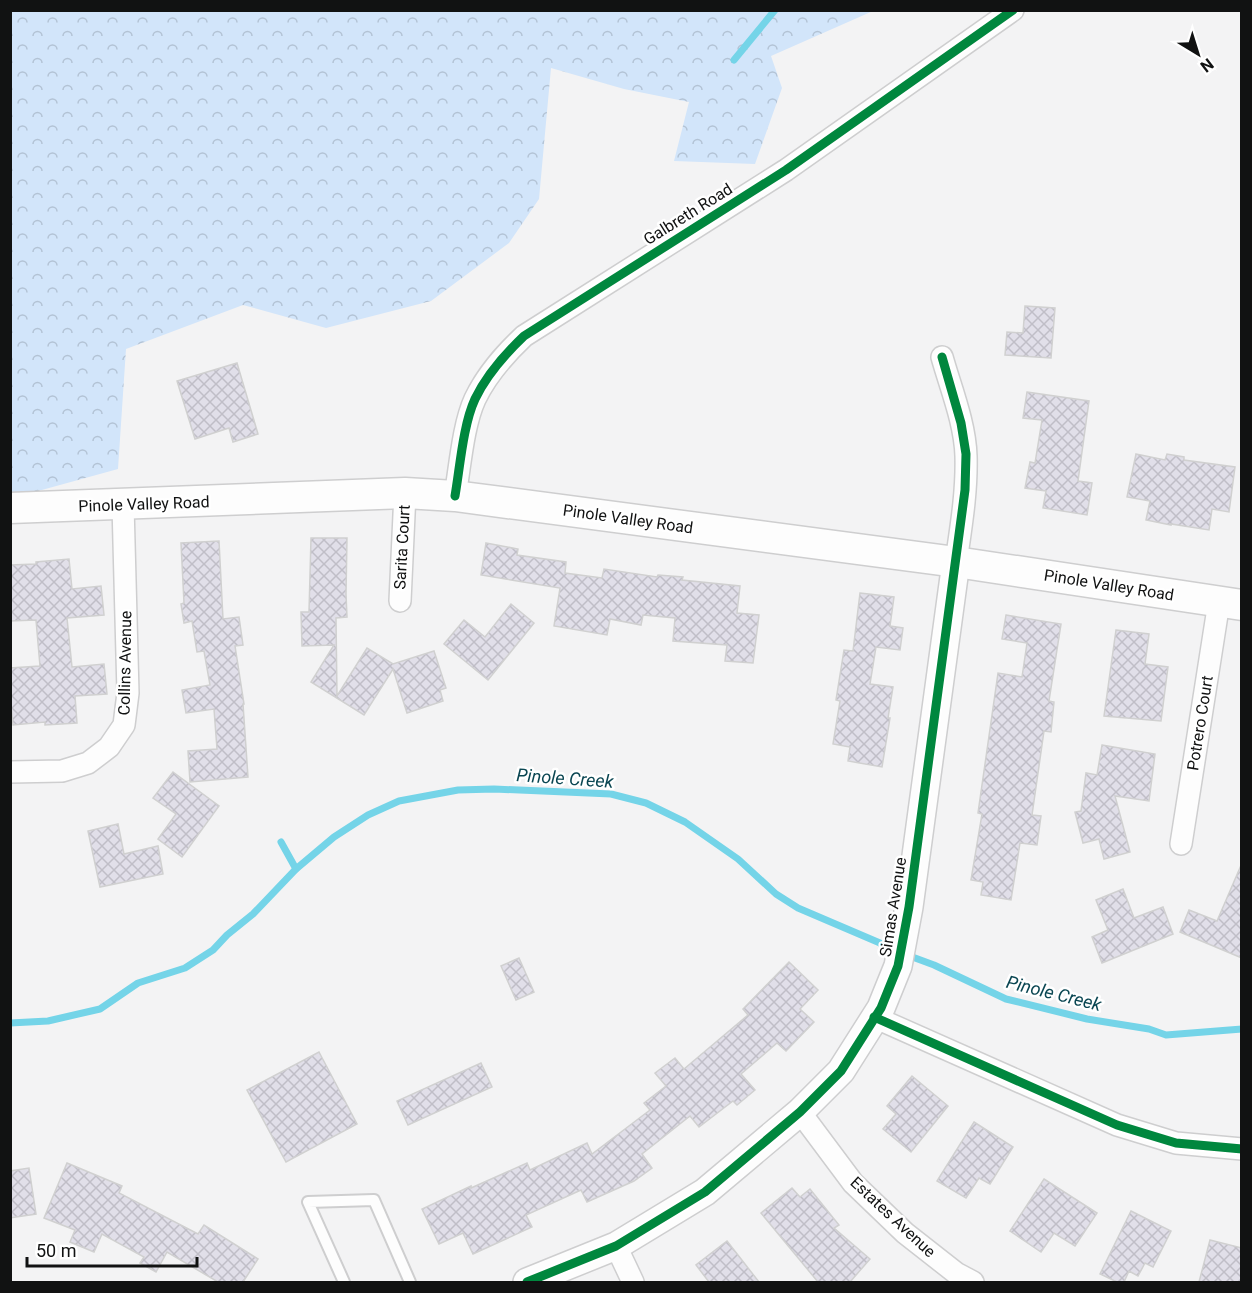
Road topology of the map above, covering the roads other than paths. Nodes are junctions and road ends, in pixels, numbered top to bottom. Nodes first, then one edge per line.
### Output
1 (1013, 10) edge
2 (942, 357) dead end
3 (405, 493) junction
4 (455, 496) junction
5 (123, 505) junction
6 (10, 508) edge
7 (956, 562) junction
8 (400, 601) dead end
9 (1230, 604) edge
10 (10, 772) edge
11 (1181, 843) dead end
12 (877, 1013) junction
13 (800, 1112) junction
14 (1242, 1149) edge
15 (616, 1246) junction
16 (344, 1282) edge
17 (410, 1282) edge
18 (527, 1282) edge
19 (633, 1282) edge
20 (973, 1282) edge

1 - 4 street, Galbreth Road
2 - 7 street, Simas Avenue
3 - 4 main road, Pinole Valley Road
3 - 5 main road, Pinole Valley Road
3 - 8 street, Sarita Court
4 - 7 main road, Pinole Valley Road
5 - 6 main road, Pinole Valley Road
5 - 10 street, Collins Avenue
7 - 9 main road, Pinole Valley Road
7 - 12 street, Simas Avenue
9 - 11 street, Potrero Court
12 - 13 street, Simas Avenue
12 - 14 street
13 - 15 street, Simas Avenue
13 - 20 street, Estates Avenue
15 - 18 street, Simas Avenue
15 - 19 street
16 - 17 lane

